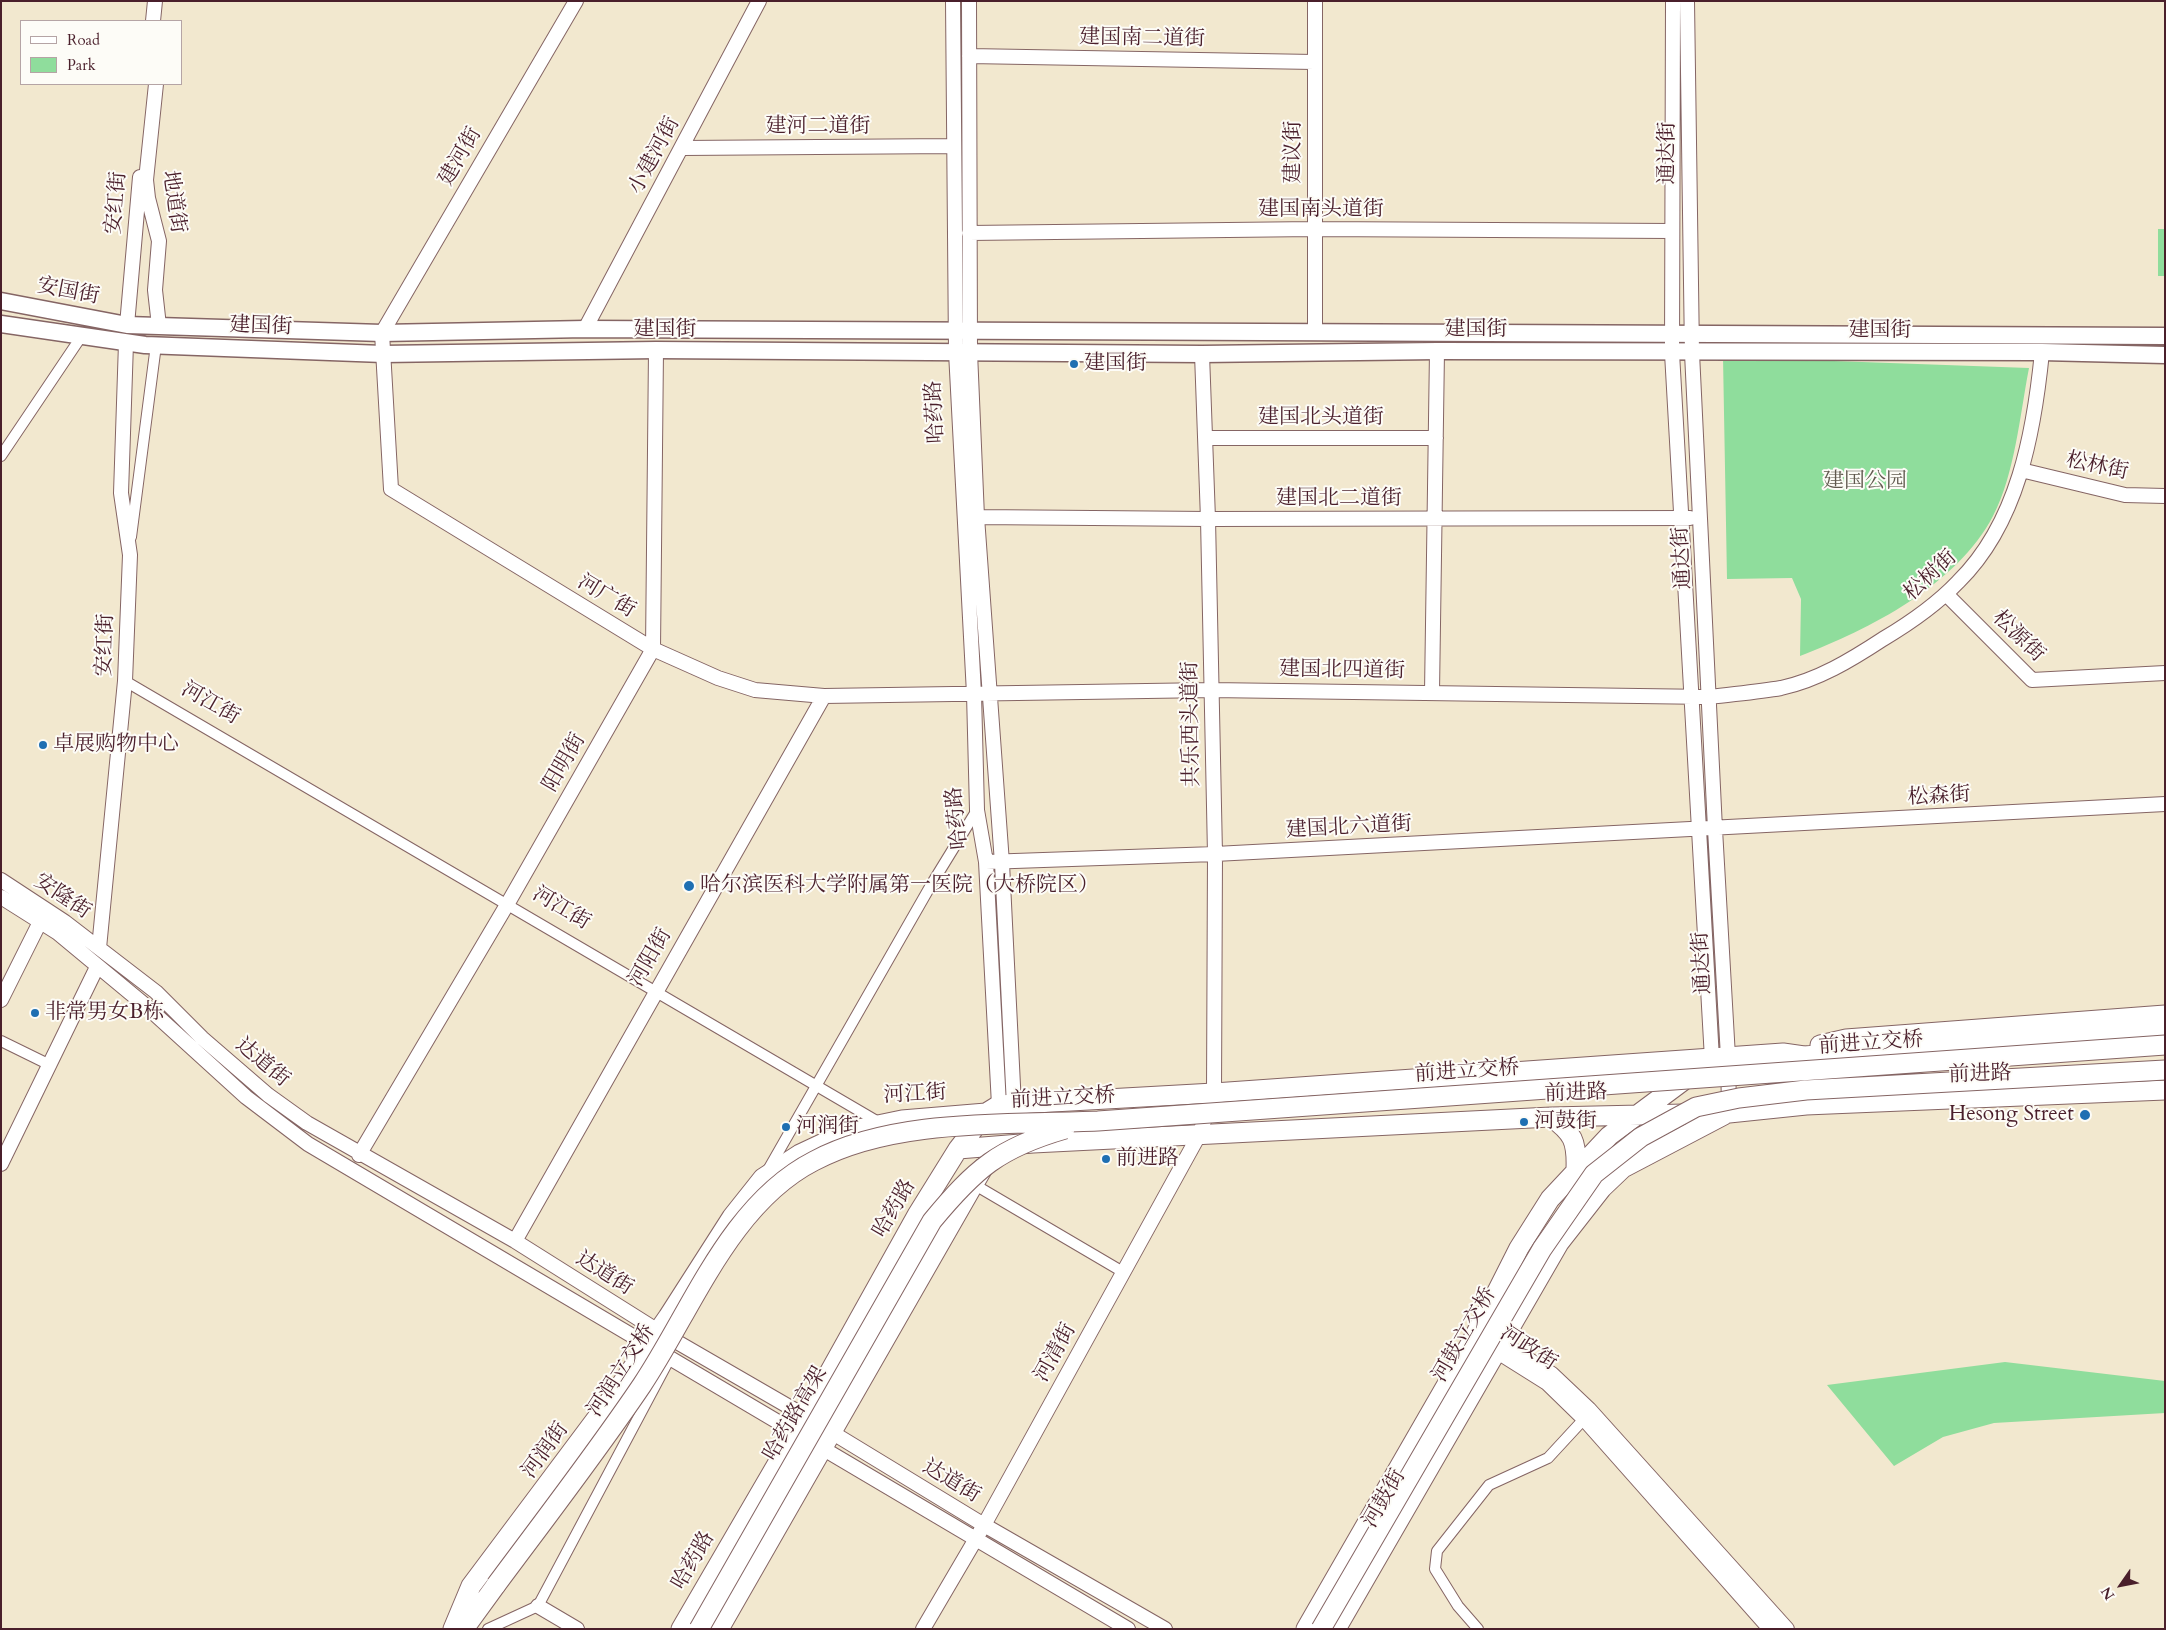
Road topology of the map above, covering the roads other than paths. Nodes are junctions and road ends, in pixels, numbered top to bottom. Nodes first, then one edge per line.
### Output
1 (155, 1) edge
2 (162, 1) edge
3 (576, 1) edge
4 (759, 1) edge
5 (954, 1) edge
6 (969, 1) edge
7 (1314, 1) edge
8 (1673, 1) edge
9 (1687, 1) edge
10 (153, 20) edge
11 (161, 20) edge
12 (969, 56) junction
13 (1314, 62) junction
14 (148, 85) edge
15 (156, 85) edge
16 (954, 146) junction
17 (682, 148) junction
18 (1314, 229) junction
19 (1672, 231) junction
20 (969, 233) junction
21 (1, 301) edge
22 (1, 324) edge
23 (127, 325) junction
24 (159, 326) junction
25 (585, 329) junction
26 (962, 332) junction
27 (1315, 332) junction
28 (382, 333) junction
29 (1673, 334) junction
30 (1692, 334) junction
31 (2165, 336) edge
32 (81, 337) junction
33 (126, 343) junction
34 (156, 345) junction
35 (656, 350) junction
36 (1437, 351) junction
37 (963, 352) junction
38 (2042, 352) junction
39 (1672, 353) junction
40 (1692, 353) junction
41 (383, 354) junction
42 (1202, 354) junction
43 (2165, 355) edge
44 (1205, 438) junction
45 (1436, 438) junction
46 (1, 456) edge
47 (2021, 470) junction
48 (2165, 496) edge
49 (977, 517) junction
50 (1682, 518) junction
51 (1701, 518) junction
52 (1208, 519) junction
53 (1435, 519) junction
54 (130, 555) junction
55 (1946, 594) junction
56 (653, 649) junction
57 (2165, 673) edge
58 (125, 681) junction
59 (1211, 690) junction
60 (1432, 692) junction
61 (974, 694) junction
62 (990, 694) junction
63 (824, 696) junction
64 (1692, 697) junction
65 (1710, 697) junction
66 (2165, 804) edge
67 (977, 810) junction
68 (1715, 829) junction
69 (1700, 830) junction
70 (1215, 854) junction
71 (986, 862) junction
72 (1002, 863) junction
73 (1, 880) edge
74 (1, 897) edge
75 (508, 903) junction
76 (40, 922) junction
77 (99, 948) junction
78 (97, 967) junction
79 (654, 992) junction
80 (1, 1000) edge
81 (2165, 1015) edge
82 (2165, 1028) edge
83 (1, 1040) edge
84 (2165, 1045) edge
85 (1784, 1053) junction
86 (1720, 1058) junction
87 (50, 1064) junction
88 (2165, 1070) edge
89 (817, 1086) junction
90 (2165, 1090) edge
91 (1214, 1093) junction
92 (1696, 1107) joint
93 (999, 1108) junction
94 (1729, 1112) junction
95 (1637, 1115) junction
96 (1550, 1117) junction
97 (1098, 1121) junction
98 (880, 1123) junction
99 (1199, 1136) junction
100 (993, 1147) junction
101 (958, 1149) junction
102 (359, 1155) junction
103 (1, 1164) edge
104 (1576, 1169) junction
105 (764, 1178) junction
106 (784, 1182) joint
107 (975, 1185) junction
108 (514, 1241) junction
109 (1123, 1272) junction
110 (658, 1331) junction
111 (1473, 1338) junction
112 (648, 1347) junction
113 (1500, 1348) junction
114 (670, 1358) junction
115 (1584, 1419) junction
116 (800, 1424) junction
117 (827, 1440) junction
118 (984, 1525) junction
119 (975, 1539) junction
120 (538, 1606) junction
121 (1121, 1627) edge
122 (453, 1629) edge
123 (464, 1629) edge
124 (488, 1629) edge
125 (577, 1629) edge
126 (681, 1629) edge
127 (699, 1629) edge
128 (719, 1629) edge
129 (924, 1629) edge
130 (1165, 1629) edge
131 (1306, 1629) edge
132 (1321, 1629) edge
133 (1336, 1629) edge
134 (1478, 1629) edge
135 (1770, 1629) edge
136 (1787, 1629) edge

1 - 10 street
2 - 11 street
3 - 28 street, 建河街
4 - 17 street, 小建河街
5 - 16 street, 哈药路
6 - 12 street, 哈药路
7 - 13 street, 建议街
8 - 19 street, 通达街
9 - 30 street, 通达街
12 - 13 street, 建国南二道街
12 - 20 street, 哈药路
13 - 18 street, 建议街
14 - 23 street, 安红街
15 - 24 street, 地道街
16 - 17 street, 建河二道街
16 - 26 street, 哈药路
17 - 25 street, 小建河街
18 - 19 street, 建国南头道街
18 - 20 street, 建国南头道街
18 - 27 street, 建议街
19 - 29 street, 通达街
20 - 26 street, 哈药路
21 - 23 main road, 安国街
22 - 32 main road, 安国街
23 - 24 main road, 建国街
24 - 28 main road, 建国街
25 - 26 main road, 建国街
25 - 28 main road, 建国街
26 - 27 main road, 建国街
26 - 37 street, 哈药路
27 - 29 main road, 建国街
28 - 41 street, 河广街
29 - 30 main road, 建国街
29 - 39 street, 通达街
30 - 31 main road, 建国街
30 - 40 street, 通达街
32 - 33 main road, 安国街
32 - 46 street
33 - 34 main road, 建国街
33 - 54 street, 安红街
34 - 41 main road, 建国街
34 - 54 street
35 - 37 main road, 建国街
35 - 41 main road, 建国街
35 - 56 street, 阳明街
36 - 39 main road, 建国街
36 - 42 main road, 建国街
36 - 45 street
37 - 42 main road, 建国街
37 - 49 street, 哈药路
37 - 61 street, 哈药路
38 - 40 main road, 建国街
38 - 43 main road, 建国街
38 - 47 street, 松树街
39 - 40 main road, 建国街
39 - 50 street, 通达街
40 - 51 street, 通达街
41 - 56 street, 河广街
42 - 44 street, 共乐西头道街
44 - 45 street, 建国北头道街
44 - 52 street, 共乐西头道街
45 - 53 street
47 - 48 street, 松林街
47 - 55 street, 松树街
49 - 52 street, 建国北二道街
49 - 62 street, 哈药路
50 - 51 street, 建国北二道街
50 - 53 street, 建国北二道街
50 - 64 street, 通达街
51 - 65 street, 通达街
52 - 53 street, 建国北二道街
52 - 59 street, 共乐西头道街
53 - 60 street
54 - 58 street, 安红街
55 - 57 street, 松源街
55 - 65 street, 松树街
56 - 63 street, 河广街
56 - 75 street, 阳明街
58 - 75 street, 河江街
58 - 77 street, 安红街
59 - 60 street, 建国北四道街
59 - 62 street, 建国北四道街
59 - 70 street, 共乐西头道街
60 - 64 street, 建国北四道街
61 - 62 street, 建国北四道街
61 - 63 street, 河广街
61 - 67 street, 哈药路
62 - 72 street, 哈药路
63 - 79 street, 河阳街
64 - 65 street, 建国北四道街
64 - 69 street, 通达街
65 - 68 street, 通达街
66 - 68 street, 松森街
67 - 71 street, 哈药路
67 - 89 street, 河润街
68 - 69 street, 建国北六道街
68 - 86 street, 通达街
69 - 70 street, 建国北六道街
69 - 86 street, 通达街
70 - 72 street, 建国北六道街
70 - 91 street, 共乐西头道街
71 - 72 street, 建国北六道街
71 - 93 street, 哈药路
72 - 93 street, 哈药路
73 - 77 street, 安隆街
74 - 76 street, 安隆街
75 - 79 street, 河江街
75 - 102 street, 阳明街
76 - 78 street, 安隆街
76 - 80 street
77 - 78 street
77 - 102 street, 达道街
78 - 87 street
78 - 112 street, 达道街
79 - 89 street, 河江街
79 - 108 street, 河阳街
81 - 85 highway, 前进路
82 - 85 highway, 前进路
83 - 87 street
84 - 97 highway, 前进立交桥, bridge
85 - 86 highway, 前进路
86 - 91 highway, 前进路
86 - 94 street, 通达街
86 - 95 highway, 河鼓街
87 - 103 street
88 - 92 highway, 前进立交桥, bridge
89 - 98 street, 河江街
89 - 105 street, 河润街
90 - 94 highway, 前进路
91 - 93 highway, 前进路
91 - 99 street, 河清街
92 - 132 highway, 河鼓立交桥, bridge
93 - 98 highway, 河江街
93 - 100 highway, 哈药路
93 - 101 highway, 哈药路
94 - 95 highway, 前进路
94 - 113 highway, 河鼓街
95 - 96 highway, 前进路
95 - 104 highway, 河鼓街
96 - 99 highway, 前进路
96 - 104 highway
97 - 106 highway, 前进立交桥, bridge
97 - 127 highway, 哈药路高架, bridge
98 - 105 highway, 河润街
99 - 100 highway, 前进路
99 - 109 street, 河清街
100 - 101 highway, 前进路
100 - 107 highway, 哈药路
101 - 116 highway, 哈药路
102 - 108 street, 达道街
104 - 111 highway, 河鼓街
105 - 110 highway, 河润街
106 - 123 highway, 河润立交桥, bridge
107 - 109 street
107 - 117 highway, 哈药路
108 - 110 street, 达道街
109 - 118 street, 河清街
110 - 112 highway, 河润街
110 - 116 street, 达道街
111 - 113 street, 河政街
111 - 131 highway, 河鼓街
112 - 114 street, 达道街
112 - 122 highway, 河润街
113 - 115 street, 河政街
113 - 133 highway, 河鼓街
113 - 136 street, 河政街
114 - 116 street, 达道街
114 - 120 street
115 - 134 street
115 - 135 street, 河政街
116 - 117 street, 达道街
116 - 126 highway, 哈药路
117 - 118 street, 达道街
117 - 119 street
117 - 128 highway, 哈药路
118 - 119 street, 河清街
118 - 130 street, 达道街
119 - 121 street
119 - 129 street, 河清街
120 - 124 street
120 - 125 street

